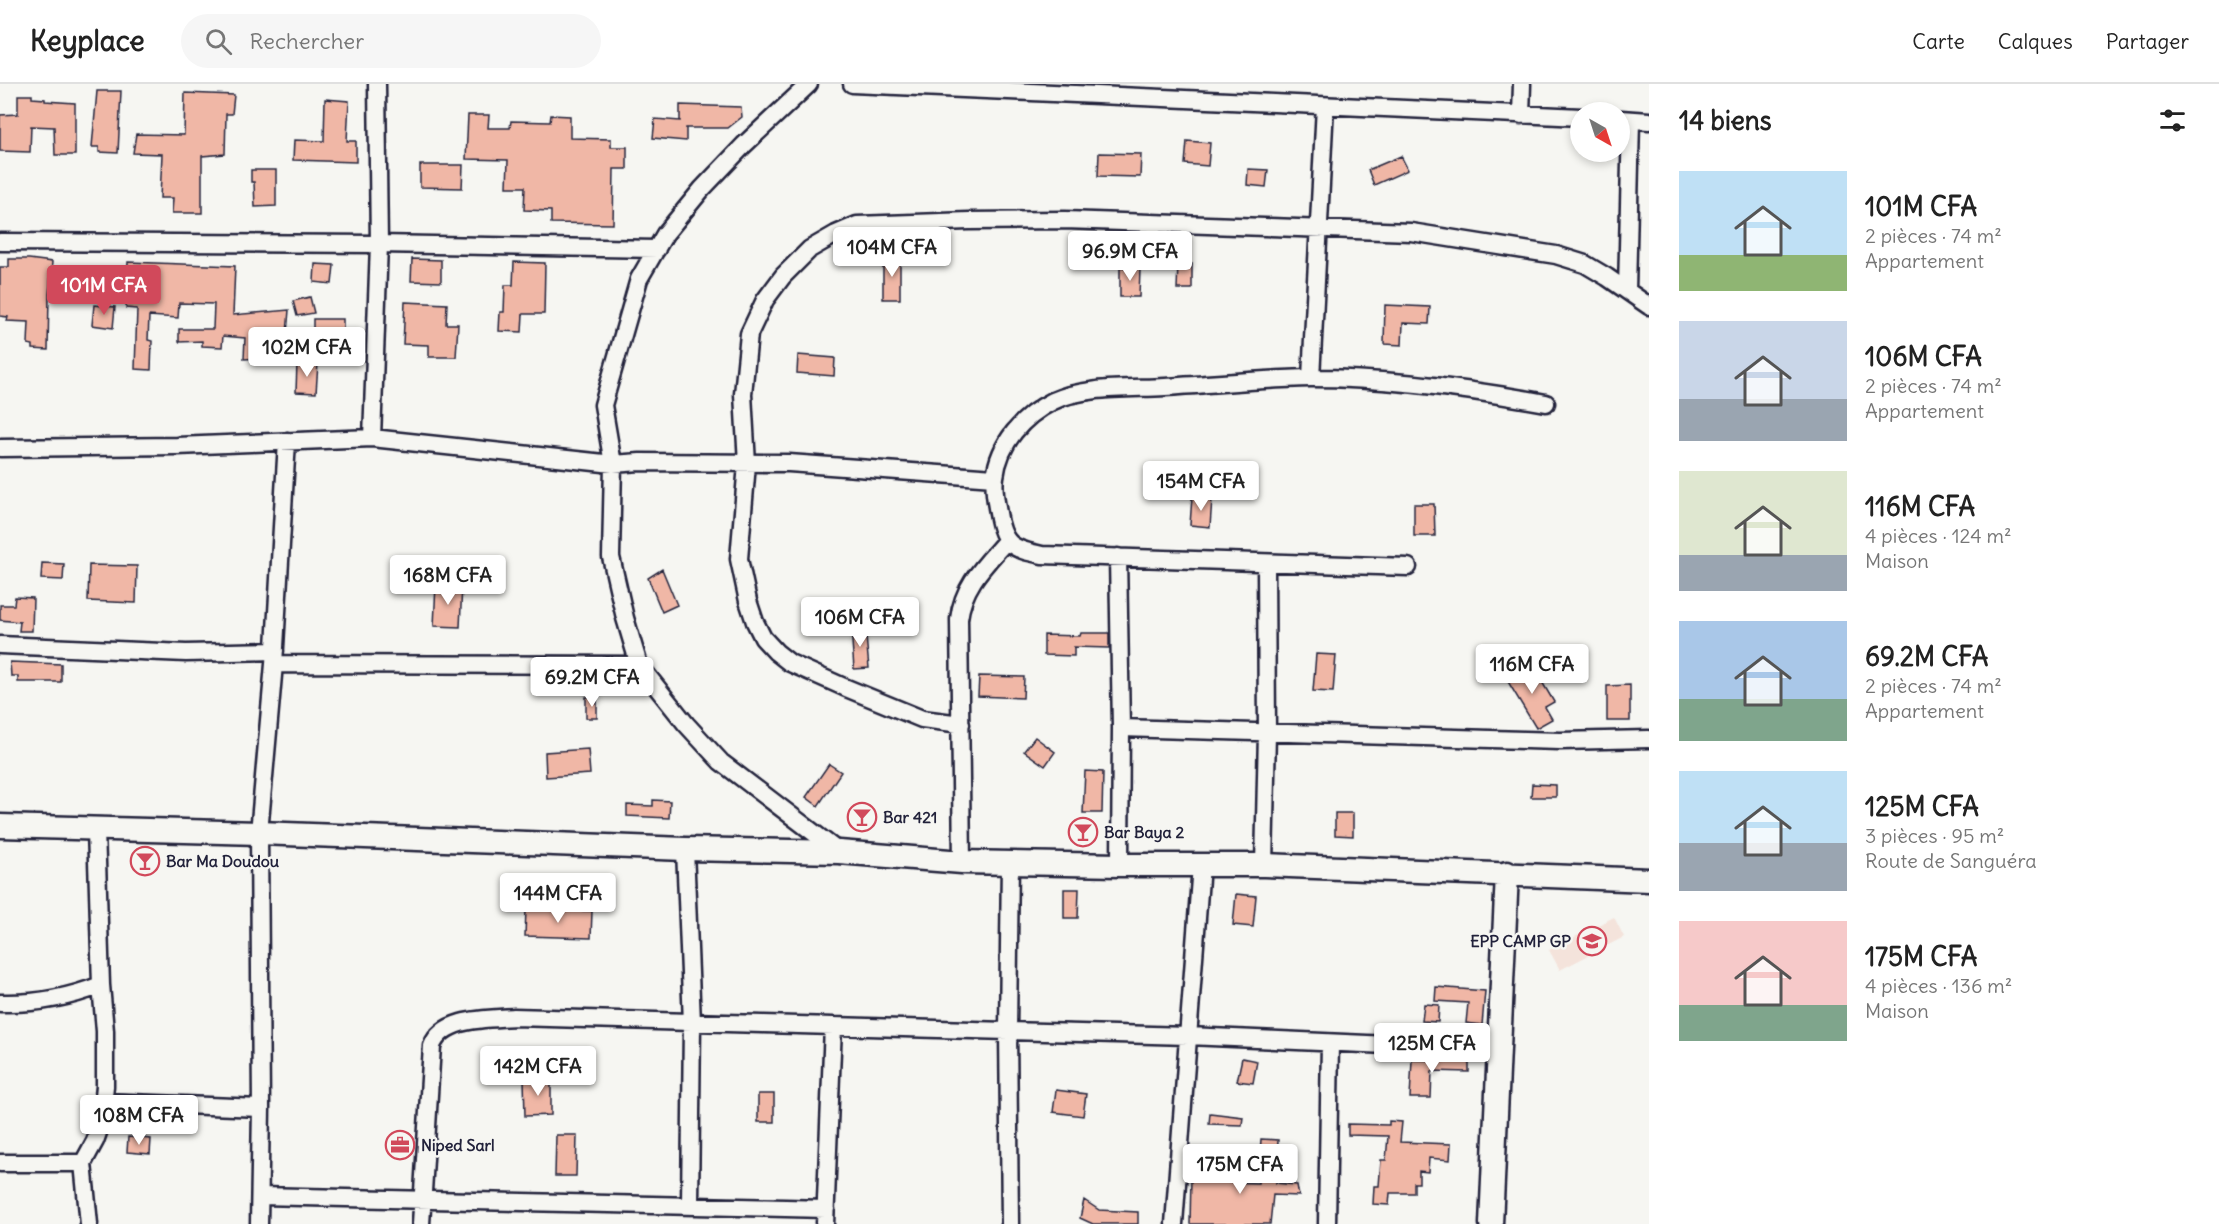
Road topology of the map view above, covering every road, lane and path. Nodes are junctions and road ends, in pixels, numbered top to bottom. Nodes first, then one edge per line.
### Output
1 (377, 84) edge
2 (809, 84) edge
3 (852, 84) edge
4 (1522, 84) edge
5 (1048, 89) edge
6 (1215, 92) edge
7 (1325, 106) junction
8 (1521, 115) junction
9 (1570, 117) edge
10 (1630, 119) edge
11 (1649, 120) edge
12 (1626, 162) edge
13 (1320, 230) junction
14 (0, 242) edge
15 (379, 244) junction
16 (657, 249) junction
17 (1627, 291) junction
18 (1649, 306) edge
19 (1311, 378) junction
20 (1546, 403) dead end
21 (372, 438) junction
22 (287, 441) junction
23 (0, 448) edge
24 (613, 464) junction
25 (747, 464) junction
26 (994, 478) junction
27 (1006, 541) junction
28 (1118, 557) junction
29 (1266, 563) junction
30 (1408, 567) dead end
31 (0, 645) edge
32 (275, 658) junction
33 (639, 665) junction
34 (961, 724) junction
35 (1121, 728) junction
36 (1267, 733) junction
37 (1649, 739) edge
38 (0, 826) edge
39 (96, 830) junction
40 (259, 833) junction
41 (685, 849) junction
42 (839, 852) junction
43 (1010, 861) junction
44 (962, 862) junction
45 (1120, 865) junction
46 (1201, 865) junction
47 (1264, 865) junction
48 (1507, 873) junction
49 (1649, 879) edge
50 (102, 985) junction
51 (0, 1003) edge
52 (692, 1023) junction
53 (833, 1026) junction
54 (1008, 1031) junction
55 (1188, 1036) junction
56 (1330, 1043) junction
57 (1499, 1050) junction
58 (104, 1102) junction
59 (261, 1108) junction
60 (0, 1163) edge
61 (83, 1163) junction
62 (260, 1196) junction
63 (421, 1199) junction
64 (690, 1205) junction
65 (825, 1216) edge
66 (89, 1224) edge
67 (259, 1224) edge
68 (421, 1224) edge
69 (1010, 1224) edge
70 (1174, 1224) edge
71 (1327, 1224) edge
72 (1491, 1224) edge

1 - 15 street
2 - 16 street
3 - 5 street
4 - 8 street
5 - 6 street
6 - 7 street
7 - 8 street
7 - 13 street
8 - 9 street
10 - 11 street
12 - 17 street
13 - 17 street
13 - 19 street
13 - 25 street
14 - 15 street
15 - 16 street
15 - 21 street
16 - 24 street
17 - 18 street
19 - 20 street
19 - 26 street
21 - 22 street
21 - 24 street
22 - 23 street
22 - 32 street
24 - 25 street
24 - 33 street
25 - 26 street
25 - 34 street
26 - 27 street
27 - 28 street
27 - 34 street
28 - 29 street
28 - 35 street
29 - 30 street
29 - 36 street
31 - 32 street
32 - 33 street
32 - 40 street
33 - 42 street
34 - 44 street
35 - 36 street
35 - 45 street
36 - 37 street
36 - 47 street
38 - 39 street
39 - 40 street
39 - 50 street
40 - 41 street
40 - 59 street
41 - 42 street
41 - 52 street
42 - 44 street
43 - 44 street
43 - 45 street
43 - 54 street
45 - 46 street
46 - 47 street
46 - 55 street
47 - 48 street
48 - 49 street
48 - 57 street
50 - 51 street
50 - 58 street
52 - 53 street
52 - 63 street
52 - 64 street
53 - 54 street
53 - 65 street
54 - 55 street
54 - 69 street
55 - 56 street
55 - 70 street
56 - 57 street
56 - 71 street
57 - 72 street
58 - 59 street
58 - 61 street
59 - 62 street
60 - 61 street
61 - 66 street
62 - 63 street
62 - 67 street
63 - 64 street
63 - 68 street
64 - 65 street

